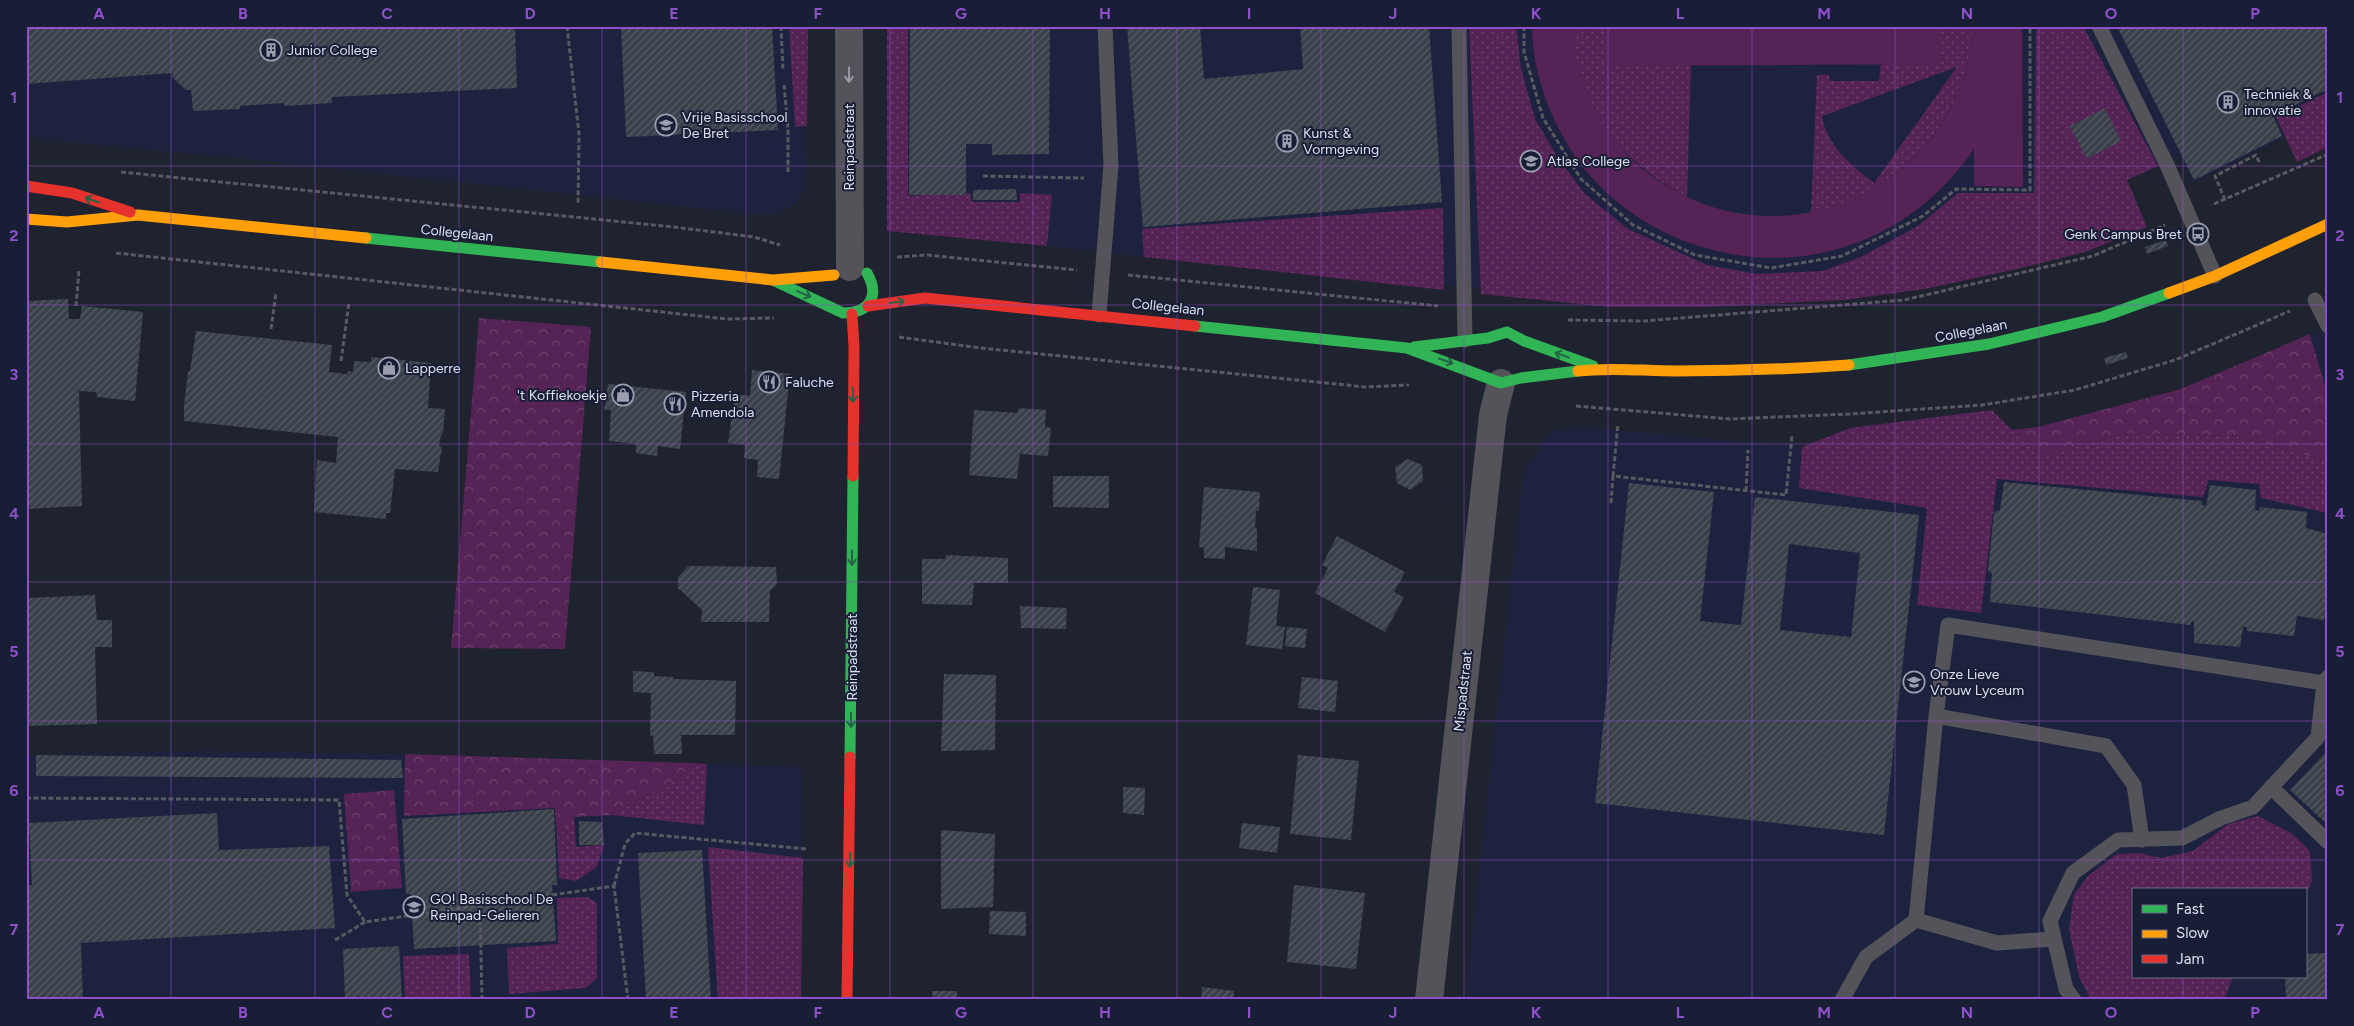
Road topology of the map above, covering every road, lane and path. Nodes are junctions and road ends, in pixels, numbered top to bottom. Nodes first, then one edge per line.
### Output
1 (566, 26) edge
2 (781, 26) edge
3 (849, 26) edge
4 (1105, 26) edge
5 (1459, 26) edge
6 (1524, 26) edge
7 (2030, 26) edge
8 (2099, 26) edge
9 (783, 70) dead end
10 (784, 85) dead end
11 (2328, 154) edge
12 (2260, 164) dead end
13 (115, 172) dead end
14 (788, 172) dead end
15 (982, 176) dead end
16 (1110, 179) junction
17 (26, 186) edge
18 (2225, 200) junction
19 (578, 205) dead end
20 (138, 215) junction
21 (2188, 215) junction
22 (26, 219) edge
23 (2328, 224) edge
24 (789, 247) dead end
25 (113, 252) dead end
26 (893, 256) dead end
27 (79, 270) dead end
28 (850, 272) junction
29 (1103, 272) junction
30 (2215, 276) junction
31 (773, 280) junction
32 (884, 280) dead end
33 (900, 287) dead end
34 (276, 293) dead end
35 (925, 298) junction
36 (2315, 300) dead end
37 (348, 302) dead end
38 (76, 306) dead end
39 (868, 306) junction
40 (835, 308) junction
41 (1465, 309) junction
42 (852, 314) junction
43 (1099, 315) junction
44 (776, 318) dead end
45 (1562, 320) dead end
46 (2328, 326) edge
47 (271, 329) dead end
48 (853, 332) junction
49 (1465, 340) junction
50 (1407, 348) junction
51 (1078, 357) dead end
52 (341, 361) dead end
53 (1599, 368) junction
54 (1503, 374) junction
55 (1618, 424) dead end
56 (1792, 436) dead end
57 (1748, 450) dead end
58 (1613, 476) junction
59 (1746, 490) junction
60 (1611, 503) dead end
61 (2326, 680) edge
62 (1936, 716) junction
63 (2271, 787) junction
64 (26, 798) edge
65 (2142, 840) junction
66 (2328, 842) edge
67 (807, 849) dead end
68 (614, 886) junction
69 (480, 905) junction
70 (1916, 920) junction
71 (365, 922) junction
72 (2053, 939) junction
73 (334, 940) dead end
74 (482, 1000) edge
75 (628, 1000) edge
76 (848, 1000) edge
77 (1430, 1000) edge
78 (1842, 1000) edge
79 (2074, 1000) edge

1 - 19 path
2 - 9 path
3 -> 28 street, Reinpadstraat
4 - 16 lane
5 - 41 lane
6 - 7 path
8 - 21 lane
10 - 14 path
11 - 18 path
12 - 18 path
13 - 24 path
15 - 16 path
16 - 29 lane
20 -> 17 street, Collegelaan
18 - 21 path
20 - 22 street, Collegelaan
20 - 31 street, Collegelaan
21 - 30 lane
21 - 45 path
23 - 30 street, Collegelaan
25 - 44 path
26 - 29 path
27 - 38 path
28 - 31 street, Collegelaan
28 - 32 street, Collegelaan
28 - 39 street
28 - 40 street
29 - 41 path
29 - 43 lane
30 - 53 street, Collegelaan
31 -> 40 street, Collegelaan
33 - 35 street, Collegelaan
34 - 47 path
39 -> 35 street, Collegelaan
35 - 43 street, Collegelaan
36 - 46 lane
37 - 52 path
39 - 42 street, Collegelaan
40 - 42 street, Collegelaan
41 - 49 lane
42 - 48 street, Reinpadstraat
43 - 50 street, Collegelaan
48 - 51 path
48 -> 76 street, Reinpadstraat
49 - 50 street, Collegelaan
53 -> 49 street, Collegelaan
50 -> 54 street, Collegelaan
53 - 54 street, Collegelaan
54 - 77 street, Mispadstraat
55 - 58 path
56 - 59 path
57 - 59 path
58 - 59 path
58 - 60 path
61 - 62 lane
61 - 63 lane
62 - 65 lane
62 - 70 lane
63 - 65 lane
63 - 66 lane
64 - 71 path
65 - 72 lane
67 - 68 path
68 - 69 path
68 - 75 path
69 - 71 path
69 - 74 path
70 - 72 lane
70 - 78 lane
71 - 73 path
72 - 79 lane

